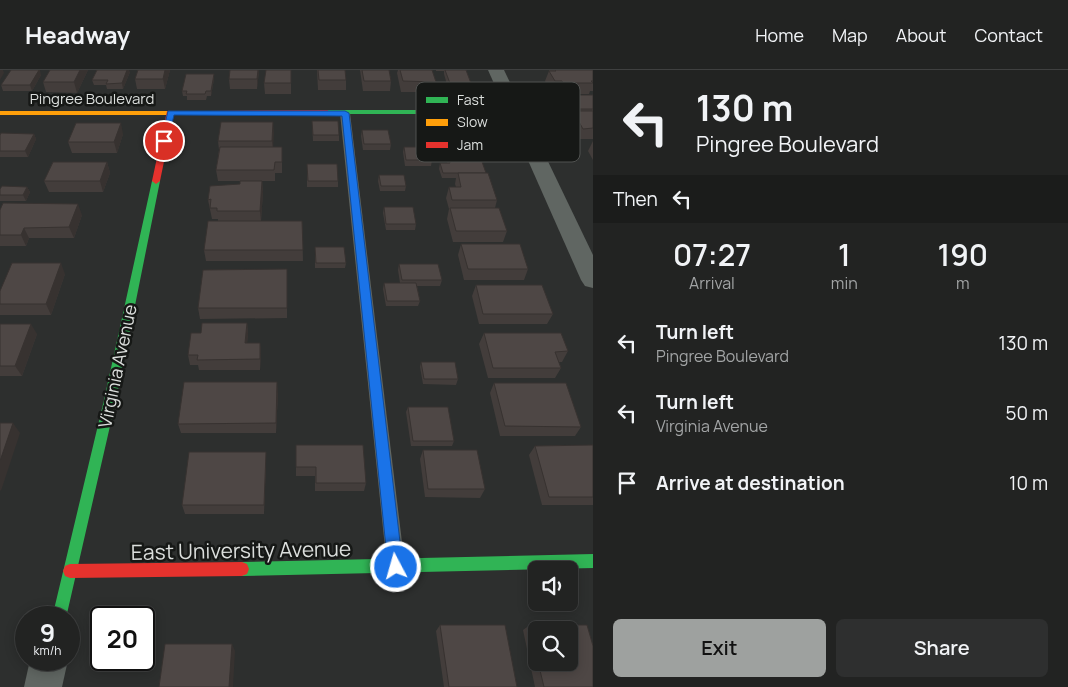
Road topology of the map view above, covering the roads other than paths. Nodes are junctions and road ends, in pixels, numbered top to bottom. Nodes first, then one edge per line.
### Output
1 (496, 70) edge
2 (501, 82) edge
3 (0, 113) edge
4 (170, 113) junction
5 (345, 113) junction
6 (416, 113) edge
7 (538, 162) edge
8 (593, 280) edge
9 (593, 561) edge
10 (396, 567) junction
11 (70, 570) junction
12 (62, 606) edge
13 (46, 671) edge
14 (42, 687) edge

1 - 2 street
3 - 4 street, Pingree Boulevard
4 - 5 street, Pingree Boulevard
4 - 11 street, Virginia Avenue
5 - 6 street, Pingree Boulevard
5 - 10 lane
7 - 8 street
9 - 10 street, East University Avenue
10 - 11 street, East University Avenue
11 - 12 street, Virginia Avenue
13 - 14 street

